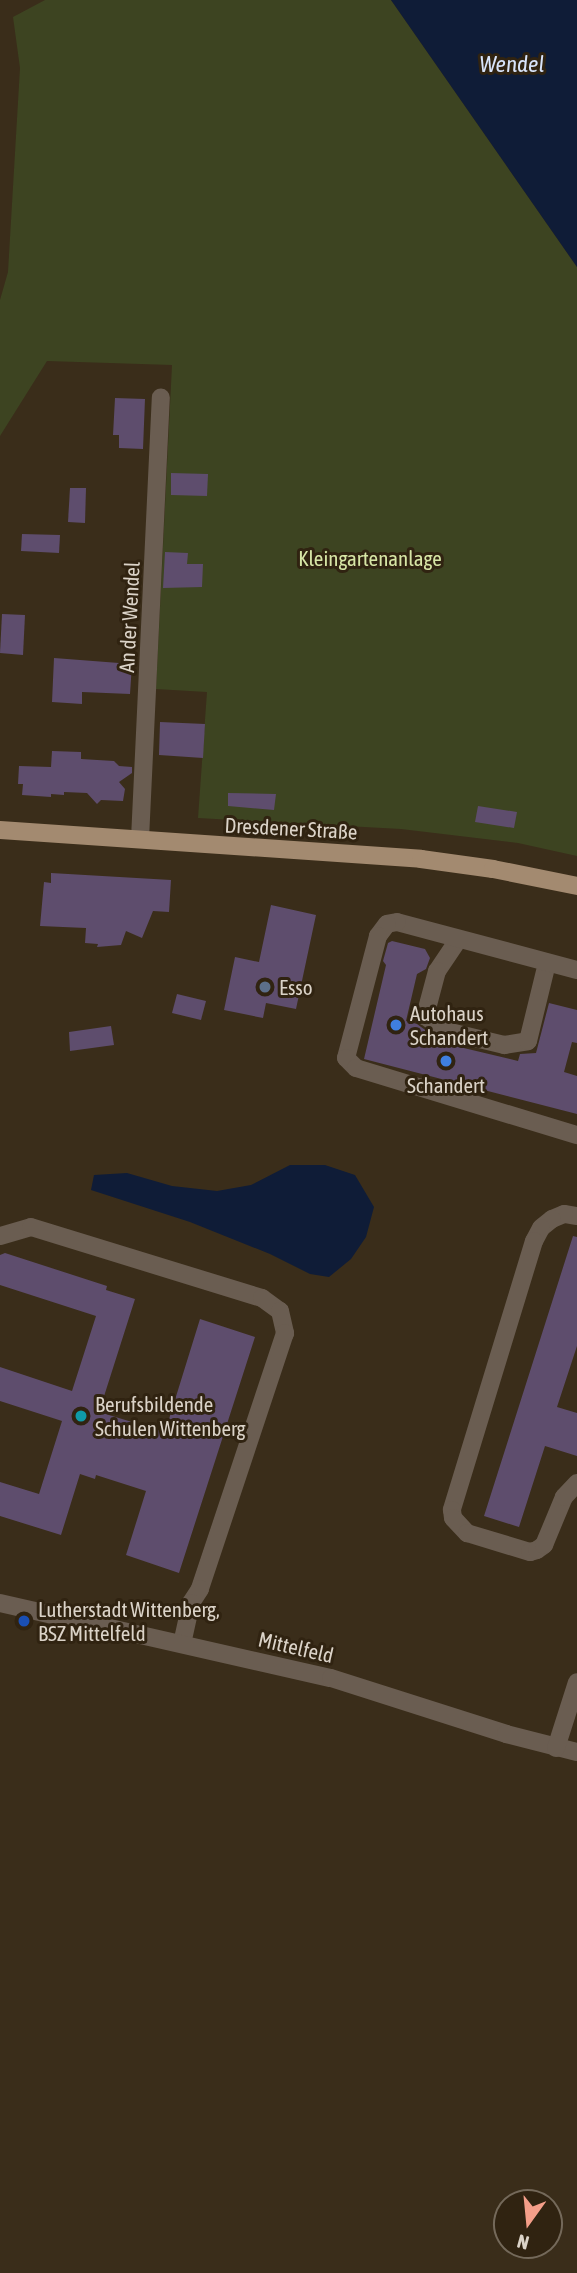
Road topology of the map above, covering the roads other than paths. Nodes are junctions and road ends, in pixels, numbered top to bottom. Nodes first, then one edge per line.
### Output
1 (161, 397) dead end
2 (0, 830) edge
3 (139, 839) junction
4 (577, 886) edge
5 (458, 940) junction
6 (547, 963) junction
7 (577, 970) edge
8 (577, 1135) edge
9 (577, 1216) edge
10 (0, 1236) edge
11 (577, 1483) edge
12 (0, 1603) edge
13 (182, 1644) junction
14 (577, 1682) edge
15 (556, 1748) junction
16 (577, 1752) edge

1 - 3 street, An der Wendel
2 - 3 main road, Dresdener Straße
3 - 4 main road, Dresdener Straße
5 - 6 street
5 - 6 street
5 - 8 street
6 - 7 street
9 - 11 street
10 - 13 street
12 - 13 street, Mittelfeld
13 - 15 street, Mittelfeld
14 - 15 street
15 - 16 street, Mittelfeld

